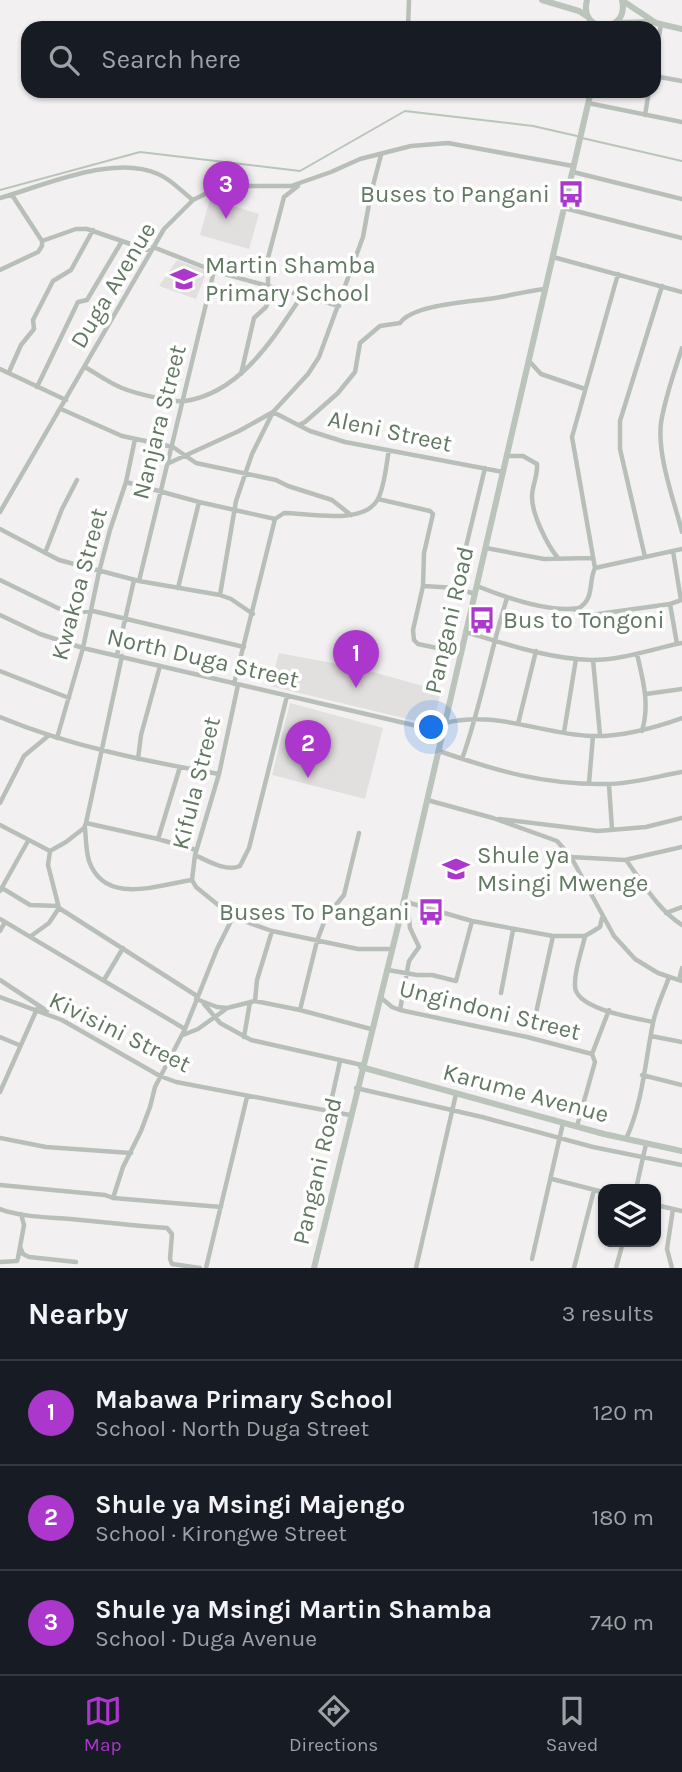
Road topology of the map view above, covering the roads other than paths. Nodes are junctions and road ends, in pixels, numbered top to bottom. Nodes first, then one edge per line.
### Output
1 (409, 0) edge
2 (568, 0) edge
3 (587, 0) edge
4 (549, 1) edge
5 (622, 1) edge
6 (408, 21) edge
7 (591, 21) edge
8 (591, 21) edge
9 (616, 21) edge
10 (653, 21) edge
11 (661, 25) edge
12 (682, 29) edge
13 (661, 77) edge
14 (682, 81) edge
15 (589, 98) edge
16 (648, 98) edge
17 (588, 103) junction
18 (645, 115) junction
19 (682, 122) edge
20 (382, 154) junction
21 (573, 169) junction
22 (302, 183) junction
23 (12, 195) junction
24 (0, 198) edge
25 (682, 199) edge
26 (192, 200) junction
27 (564, 208) junction
28 (93, 230) junction
29 (682, 238) edge
30 (42, 241) junction
31 (122, 241) junction
32 (152, 249) junction
33 (553, 257) junction
34 (0, 270) edge
35 (214, 271) junction
36 (618, 274) junction
37 (268, 286) junction
38 (662, 286) junction
39 (546, 289) junction
40 (682, 292) edge
41 (301, 297) junction
42 (339, 306) junction
43 (682, 348) edge
44 (530, 362) junction
45 (85, 367) junction
46 (0, 369) edge
47 (9, 372) junction
48 (241, 374) junction
49 (37, 387) junction
50 (585, 389) junction
51 (66, 400) junction
52 (182, 402) junction
53 (61, 409) junction
54 (273, 412) junction
55 (298, 425) junction
56 (135, 439) junction
57 (173, 447) junction
58 (389, 450) junction
59 (185, 456) junction
60 (507, 456) junction
61 (169, 463) junction
62 (485, 468) junction
63 (245, 472) junction
64 (503, 472) junction
65 (77, 480) dead end
66 (126, 482) junction
67 (160, 491) junction
68 (378, 499) junction
69 (199, 502) junction
70 (233, 509) junction
71 (0, 512) edge
72 (351, 515) junction
73 (275, 519) junction
74 (0, 529) edge
75 (682, 532) edge
76 (486, 548) junction
77 (682, 549) edge
78 (673, 551) junction
79 (44, 553) junction
80 (645, 557) junction
81 (558, 558) junction
82 (592, 558) junction
83 (595, 568) junction
84 (99, 572) junction
85 (0, 580) edge
86 (136, 580) junction
87 (423, 586) junction
88 (477, 586) junction
89 (456, 587) junction
90 (178, 588) junction
91 (475, 594) junction
92 (220, 595) junction
93 (506, 598) junction
94 (682, 600) edge
95 (670, 604) junction
96 (573, 609) junction
97 (93, 611) junction
98 (253, 614) junction
99 (0, 615) edge
100 (125, 618) junction
101 (466, 632) junction
102 (494, 641) junction
103 (680, 644) edge
104 (244, 647) junction
105 (83, 648) junction
106 (536, 651) junction
107 (461, 653) junction
108 (637, 653) junction
109 (120, 656) junction
110 (576, 659) junction
111 (593, 660) junction
112 (160, 666) junction
113 (0, 671) edge
114 (236, 685) junction
115 (682, 689) edge
116 (646, 694) junction
117 (287, 696) junction
118 (69, 698) junction
119 (0, 718) edge
120 (476, 718) junction
121 (682, 718) edge
122 (444, 724) junction
123 (518, 724) junction
124 (642, 730) junction
125 (443, 732) junction
126 (564, 732) junction
127 (600, 735) junction
128 (48, 736) junction
129 (593, 736) junction
130 (57, 738) junction
131 (100, 750) junction
132 (438, 751) junction
133 (138, 759) junction
134 (462, 759) junction
135 (180, 767) junction
136 (682, 772) edge
137 (219, 774) junction
138 (589, 783) junction
139 (609, 784) junction
140 (427, 800) junction
141 (0, 803) edge
142 (494, 818) junction
143 (682, 818) edge
144 (0, 825) edge
145 (85, 825) junction
146 (612, 829) junction
147 (359, 833) dead end
148 (158, 839) junction
149 (28, 841) junction
150 (682, 847) edge
151 (50, 851) junction
152 (196, 853) junction
153 (572, 857) junction
154 (625, 860) junction
155 (192, 880) junction
156 (1, 890) edge
157 (404, 901) junction
158 (59, 907) junction
159 (682, 907) edge
160 (666, 913) junction
161 (233, 917) junction
162 (602, 917) junction
163 (3, 920) edge
164 (472, 921) junction
165 (682, 925) edge
166 (513, 930) junction
167 (0, 931) edge
168 (272, 931) junction
169 (554, 936) junction
170 (585, 936) junction
171 (30, 937) junction
172 (317, 940) junction
173 (123, 948) junction
174 (392, 949) junction
175 (682, 968) edge
176 (387, 970) junction
177 (408, 973) junction
178 (670, 977) junction
179 (0, 980) edge
180 (104, 980) junction
181 (680, 980) edge
182 (501, 993) dead end
183 (0, 997) edge
184 (380, 997) junction
185 (197, 998) junction
186 (253, 1002) junction
187 (204, 1003) junction
188 (227, 1008) junction
189 (37, 1009) junction
190 (300, 1010) junction
191 (400, 1010) junction
192 (609, 1010) junction
193 (536, 1013) dead end
194 (215, 1018) junction
195 (62, 1020) junction
196 (653, 1022) junction
197 (186, 1029) junction
198 (371, 1029) junction
199 (183, 1035) junction
200 (651, 1036) junction
201 (0, 1037) edge
202 (244, 1037) junction
203 (682, 1042) edge
204 (19, 1045) junction
205 (592, 1054) junction
206 (340, 1061) junction
207 (362, 1066) junction
208 (642, 1075) junction
209 (160, 1076) junction
210 (682, 1085) edge
211 (356, 1088) junction
212 (0, 1092) edge
213 (247, 1097) junction
214 (455, 1097) junction
215 (452, 1110) junction
216 (329, 1111) junction
217 (350, 1115) junction
218 (563, 1124) junction
219 (577, 1126) junction
220 (560, 1136) junction
221 (0, 1138) edge
222 (626, 1139) junction
223 (644, 1151) junction
224 (682, 1151) edge
225 (131, 1153) junction
226 (682, 1165) edge
227 (552, 1179) junction
228 (637, 1184) edge
229 (0, 1185) edge
230 (594, 1190) junction
231 (598, 1191) edge
232 (113, 1198) junction
233 (661, 1206) edge
234 (221, 1207) junction
235 (0, 1209) edge
236 (673, 1209) junction
237 (682, 1211) edge
238 (21, 1214) junction
239 (20, 1247) junction
240 (621, 1247) edge
241 (532, 1259) dead end
242 (0, 1262) edge
243 (76, 1262) dead end
244 (200, 1268) edge
245 (206, 1268) edge
246 (314, 1268) edge
247 (416, 1268) edge
248 (574, 1268) edge
249 (616, 1268) edge
250 (672, 1268) edge

1 - 6 street
2 - 4 main road
3 - 8 main road
4 - 7 main road
5 - 9 main road
5 - 10 main road
11 - 12 main road
13 - 14 street
15 - 17 main road, Pangani Road
16 - 18 street
17 - 18 street
17 - 21 main road, Pangani Road
18 - 19 street
20 - 21 street, Duga Avenue
20 - 22 street, Duga Avenue
20 - 42 street
21 - 25 street, Duga Avenue
21 - 27 main road, Pangani Road
22 - 26 street, Duga Avenue
22 - 37 street
23 - 24 street
23 - 26 street
23 - 30 street
26 - 32 street, Duga Avenue
27 - 29 street
27 - 33 main road, Pangani Road
28 - 30 street
28 - 31 street
28 - 47 street
30 - 34 street
31 - 32 street
31 - 49 street
32 - 35 street
32 - 45 street, Duga Avenue
33 - 36 street
33 - 39 main road, Pangani Road
35 - 37 street
35 - 52 street, Nanjara Street
36 - 38 street
36 - 50 street
37 - 41 street
37 - 48 street
38 - 40 street
38 - 80 street
39 - 44 main road, Pangani Road
39 - 55 street
41 - 42 street
41 - 48 street
42 - 54 street
43 - 75 street
44 - 50 street
44 - 60 main road, Pangani Road
45 - 51 street, Duga Avenue
45 - 52 street
46 - 47 street
47 - 49 street
48 - 52 street
49 - 51 street
50 - 82 street
51 - 53 street, Duga Avenue
52 - 57 street, Nanjara Street
53 - 56 street
53 - 71 street, Duga Avenue
54 - 55 street, Aleni Street
54 - 59 street
54 - 63 street
55 - 58 street, Aleni Street
56 - 57 street
56 - 66 street, Kwakoa Street
57 - 59 street
57 - 61 street, Nanjara Street
58 - 62 street, Aleni Street
58 - 68 street
59 - 61 street
59 - 63 street
60 - 64 main road, Pangani Road
60 - 81 street
61 - 67 street, Nanjara Street
62 - 64 street, Aleni Street
62 - 89 street
63 - 70 street
63 - 72 street
64 - 76 main road, Pangani Road
65 - 79 street
66 - 67 street
66 - 84 street, Kwakoa Street
67 - 69 street
67 - 86 street, Nanjara Street
68 - 72 street
68 - 87 street
69 - 70 street
69 - 90 street
70 - 73 street
70 - 92 street
72 - 73 street
73 - 98 street, Kifula Street
74 - 79 street
76 - 81 street
76 - 88 main road, Pangani Road
77 - 78 street
78 - 80 street
78 - 94 street
79 - 84 street
80 - 83 street
81 - 82 street
82 - 83 street
83 - 96 street
84 - 86 street
84 - 97 street, Kwakoa Street
85 - 97 street
86 - 90 street
86 - 100 street, Nanjara Street
87 - 89 street
87 - 107 street
88 - 91 main road, Pangani Road
88 - 93 street
89 - 91 street
90 - 92 street
91 - 101 main road, Pangani Road
92 - 98 street
93 - 96 street
93 - 102 street
94 - 95 street
95 - 96 street
95 - 103 street
97 - 100 street
97 - 105 street, Kwakoa Street
98 - 104 street, Kifula Street
99 - 105 street, North Duga Street
100 - 104 street
100 - 109 street, Nanjara Street
101 - 102 street
101 - 107 main road, Pangani Road
102 - 106 street
102 - 120 street
103 - 108 street
104 - 114 street, Kifula Street
105 - 109 street, North Duga Street
105 - 118 street, Kwakoa Street
106 - 110 street
106 - 123 street
107 - 122 main road, Pangani Road
108 - 111 street
108 - 116 street
109 - 112 street, North Duga Street
109 - 131 street, Nanjara Street
110 - 111 street
110 - 126 street
111 - 127 street
112 - 114 street, North Duga Street
112 - 133 street
113 - 118 street
114 - 117 street, North Duga Street
114 - 137 street, Kifula Street
115 - 116 street
116 - 124 street
117 - 125 street, North Duga Street
117 - 152 street
118 - 130 street, Kwakoa Street
119 - 128 street
120 - 122 street
120 - 123 street
120 - 134 street
121 - 124 street
122 - 125 main road, Pangani Road
123 - 126 street
124 - 127 street
125 - 132 main road, Pangani Road
126 - 129 street
127 - 129 street
128 - 130 street
128 - 141 street
129 - 138 street
130 - 131 street
131 - 133 street
131 - 145 street, Nanjara Street
132 - 134 street
132 - 140 main road, Pangani Road
133 - 135 street
134 - 138 street
135 - 137 street
135 - 148 street
136 - 139 street
137 - 152 street, Kifula Street
138 - 139 street
139 - 146 street
140 - 142 street
140 - 157 main road, Pangani Road
142 - 146 street
142 - 153 street
143 - 146 street
144 - 149 street
145 - 148 street
145 - 151 street
145 - 155 street, Nanjara Street
147 - 172 street
148 - 152 street
149 - 151 street
149 - 156 street
150 - 154 street
151 - 158 street
152 - 155 street, Kifula Street
153 - 154 street
153 - 162 street
154 - 160 street
155 - 161 street, Kifula Street
156 - 158 street
157 - 164 street
157 - 174 main road, Pangani Road
157 - 177 street
158 - 171 street
158 - 173 street
159 - 160 street
160 - 165 street
161 - 168 street, Kifula Street
161 - 185 street
162 - 170 street
162 - 178 street
163 - 167 street
163 - 171 street
164 - 166 street
164 - 177 street
166 - 169 street
166 - 182 street
168 - 172 street, Kifula Street
168 - 186 street
169 - 170 street
169 - 193 street
170 - 192 street
171 - 180 street
172 - 174 street, Kifula Street
172 - 190 street
173 - 180 street
173 - 185 street
174 - 176 main road, Pangani Road
175 - 181 street
176 - 177 street
176 - 184 main road, Pangani Road
177 - 191 street
178 - 181 street
178 - 196 street
179 - 195 street
180 - 197 street
183 - 189 street, Kivisini Street
184 - 191 street, Ungindoni Street
184 - 198 main road, Pangani Road
185 - 187 street
185 - 197 street
186 - 188 street
186 - 190 street
186 - 202 street
187 - 188 street
187 - 194 street
188 - 194 street
189 - 195 street, Kivisini Street
189 - 204 street
190 - 198 street
191 - 205 street, Ungindoni Street
192 - 196 street
192 - 205 street
194 - 199 street
194 - 202 street
195 - 209 street, Kivisini Street
196 - 200 street
197 - 199 street
198 - 207 main road, Pangani Road
199 - 209 street
200 - 203 street
200 - 208 street
201 - 204 street
202 - 206 street
204 - 212 street
205 - 219 street
206 - 207 street
206 - 216 street
207 - 211 main road, Pangani Road
207 - 214 main road, Karume Avenue
208 - 210 street
208 - 222 street
209 - 213 street, Kivisini Street
209 - 225 street
211 - 215 street
211 - 217 main road, Pangani Road
213 - 216 street, Kivisini Street
213 - 234 street
214 - 215 street
214 - 218 main road, Karume Avenue
215 - 220 street
215 - 247 street
216 - 217 street, Kivisini Street
217 - 246 main road, Pangani Road
218 - 219 main road, Karume Avenue
218 - 220 street
219 - 222 main road, Karume Avenue
220 - 223 street
220 - 227 street
221 - 225 street
222 - 223 main road, Karume Avenue
223 - 224 main road, Karume Avenue
223 - 226 street
223 - 228 street
225 - 232 street
227 - 230 street
227 - 241 street
229 - 232 street
230 - 231 street
230 - 248 street
232 - 234 street
233 - 236 street
234 - 245 street
235 - 238 street
236 - 237 street
236 - 250 street
238 - 239 street
238 - 244 street
239 - 242 street
239 - 243 street
240 - 249 street

